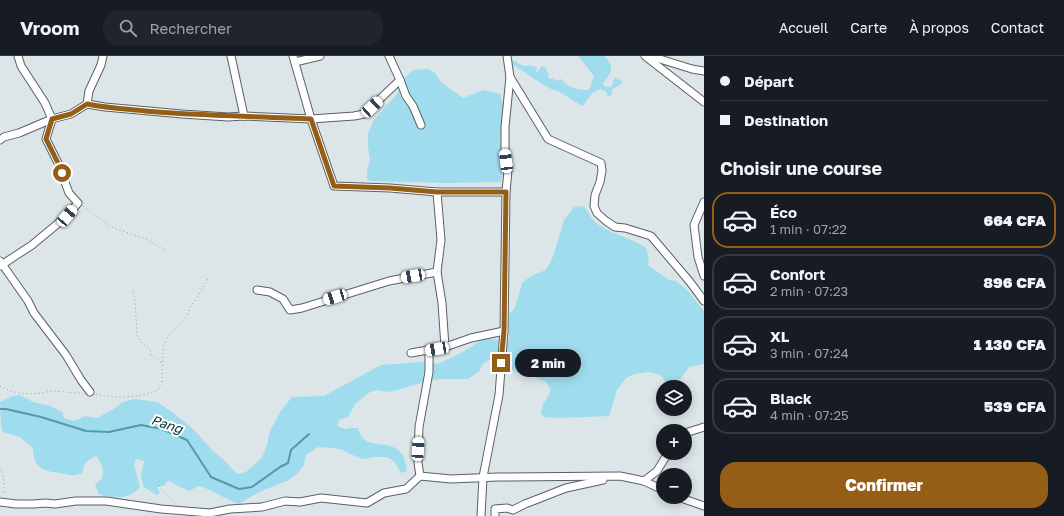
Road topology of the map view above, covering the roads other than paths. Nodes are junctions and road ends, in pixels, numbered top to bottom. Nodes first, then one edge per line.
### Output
1 (18, 56) edge
2 (103, 56) edge
3 (231, 56) edge
4 (320, 56) edge
5 (389, 56) edge
6 (507, 56) edge
7 (645, 56) edge
8 (650, 56) edge
9 (294, 59) edge
10 (704, 71) edge
11 (510, 77) junction
12 (400, 80) junction
13 (704, 102) edge
14 (87, 104) junction
15 (244, 116) junction
16 (52, 119) junction
17 (311, 119) junction
18 (421, 125) dead end
19 (0, 140) edge
20 (437, 192) junction
21 (506, 192) junction
22 (704, 202) edge
23 (1, 264) edge
24 (437, 272) junction
25 (704, 276) edge
26 (257, 290) dead end
27 (704, 301) edge
28 (504, 331) junction
29 (445, 347) junction
30 (429, 350) junction
31 (411, 353) dead end
32 (90, 392) road end
33 (704, 428) edge
34 (692, 431) edge
35 (664, 460) edge
36 (420, 476) junction
37 (620, 476) junction
38 (483, 480) junction
39 (644, 481) junction
40 (656, 487) edge
41 (3, 502) edge
42 (692, 502) edge
43 (704, 506) edge
44 (481, 516) edge
45 (495, 516) edge

1 - 16 street
2 - 14 street
3 - 15 street
4 - 9 street
5 - 12 street
6 - 11 street
7 - 13 street
8 - 10 street
9 - 17 street
11 - 21 street
11 - 27 street
12 - 17 street
12 - 18 street
14 - 15 street
14 - 16 street
15 - 17 street
16 - 19 street
16 - 23 street
17 - 20 street
20 - 21 street
20 - 24 street
21 - 28 street
22 - 25 street
23 - 32 street
24 - 26 street
24 - 29 street
28 - 29 street
28 - 38 street
29 - 30 street
30 - 31 street
30 - 36 street
33 - 34 street
35 - 39 street
36 - 38 street
36 - 41 street
37 - 38 street
37 - 39 street
37 - 45 street
38 - 44 street
39 - 40 street
42 - 43 street

